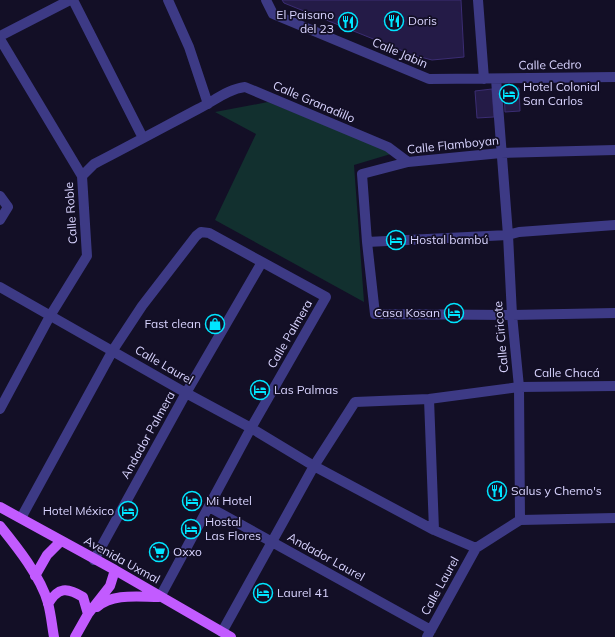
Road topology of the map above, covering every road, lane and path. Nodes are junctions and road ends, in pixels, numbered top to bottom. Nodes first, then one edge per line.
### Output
1 (70, 0) edge
2 (73, 0) edge
3 (168, 0) edge
4 (266, 0) edge
5 (478, 0) edge
6 (0, 38) edge
7 (615, 77) edge
8 (484, 79) junction
9 (496, 79) junction
10 (208, 104) junction
11 (142, 138) junction
12 (615, 150) edge
13 (501, 153) junction
14 (408, 162) junction
15 (82, 176) junction
16 (0, 196) edge
17 (0, 220) edge
18 (615, 225) edge
19 (508, 234) junction
20 (367, 242) junction
21 (262, 262) junction
22 (0, 287) edge
23 (615, 314) edge
24 (512, 315) junction
25 (50, 316) junction
26 (113, 350) junction
27 (615, 386) edge
28 (519, 387) junction
29 (186, 393) junction
30 (429, 399) junction
31 (0, 409) edge
32 (251, 428) junction
33 (314, 466) junction
34 (0, 507) edge
35 (209, 507) junction
36 (21, 518) junction
37 (615, 518) edge
38 (520, 520) junction
39 (0, 526) edge
40 (434, 530) junction
41 (61, 541) junction
42 (272, 541) junction
43 (476, 548) junction
44 (94, 560) junction
45 (115, 570) junction
46 (35, 576) junction
47 (160, 597) junction
48 (48, 604) junction
49 (88, 614) junction
50 (429, 634) edge
51 (226, 635) edge
52 (54, 637) edge
53 (75, 637) edge

1 - 6 street
2 - 11 street
3 - 10 street
4 - 8 street, Calle Jabin
5 - 8 street
6 - 15 street, Calle Roble
7 - 9 street, Calle Cedro
8 - 9 street, Calle Cedro
9 - 13 street, Calle Ciricote
10 - 11 street, Calle Granadillo
10 - 14 street, Calle Granadillo
11 - 15 street, Calle Granadillo
12 - 13 street, Calle Flamboyan
13 - 14 street, Calle Flamboyan
13 - 19 street, Calle Ciricote
14 - 20 street, Calle Flamboyan
15 - 25 street, Calle Roble
16 - 17 street
18 - 19 street
19 - 20 street
19 - 24 street, Calle Ciricote
20 - 24 street, Calle Flamboyan
21 - 26 street, Calle Palmera
21 - 29 street, Andador Palmera
21 - 32 street, Calle Palmera
22 - 25 street, Calle Laurel
23 - 24 street, Calle Flamboyan
24 - 28 street, Calle Ciricote
25 - 26 street, Calle Laurel
25 - 31 street, Calle Roble
26 - 29 street, Calle Laurel
26 - 36 street
27 - 28 street, Calle Chacá
28 - 30 street
28 - 38 street, Calle Ciricote
29 - 32 street, Calle Laurel
29 - 44 street, Andador Palmera
30 - 33 street
30 - 40 street
32 - 33 street, Calle Laurel
32 - 35 street, Calle Palmera
33 - 40 street, Calle Laurel
33 - 42 street
34 - 36 main road, Avenida Uxmal
35 - 42 street, Andador Laurel
35 - 47 street, Calle Palmera
36 - 41 main road, Avenida Uxmal
37 - 38 street
38 - 43 street, Calle Laurel
39 - 46 main road
40 - 43 street, Calle Laurel
41 - 44 main road, Avenida Uxmal
41 - 46 main road
42 - 50 street, Andador Laurel
42 - 51 street
43 - 50 street, Calle Laurel
44 - 45 main road, Avenida Uxmal
45 - 47 main road, Avenida Uxmal
45 - 49 main road
46 - 48 main road
47 - 49 main road
47 - 51 main road, Avenida Uxmal
48 - 49 main road
48 - 52 main road
49 - 53 main road

